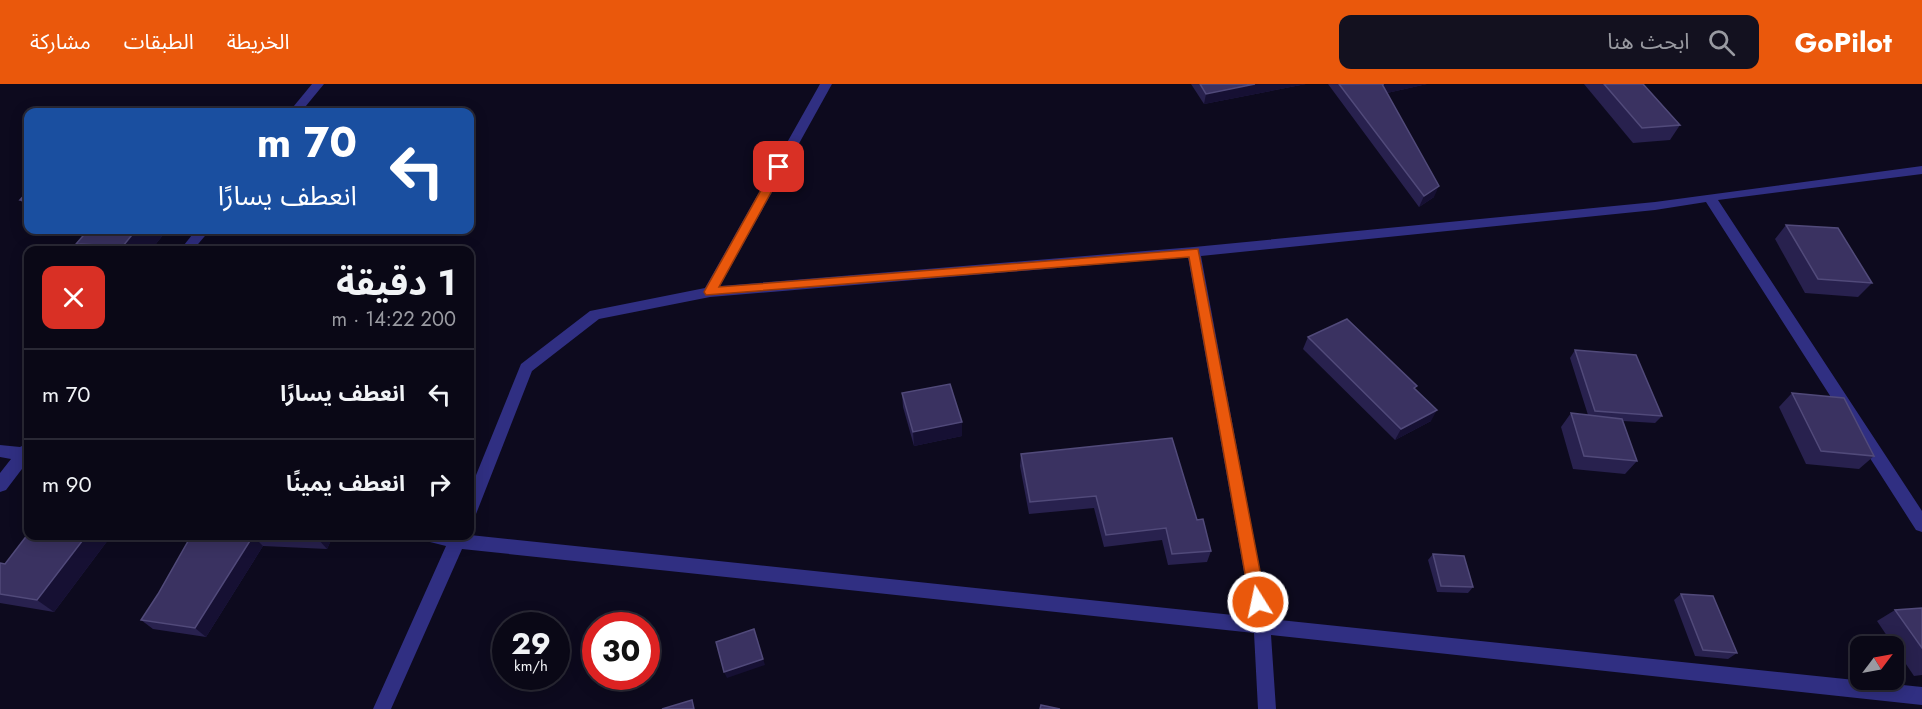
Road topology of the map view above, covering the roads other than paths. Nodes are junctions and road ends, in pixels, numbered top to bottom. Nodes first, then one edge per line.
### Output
1 (318, 84) edge
2 (826, 84) edge
3 (298, 108) edge
4 (1922, 170) edge
5 (1709, 197) junction
6 (199, 234) edge
7 (189, 246) edge
8 (1194, 252) junction
9 (710, 292) junction
10 (0, 451) edge
11 (24, 453) edge
12 (24, 457) edge
13 (0, 485) edge
14 (474, 499) edge
15 (1922, 525) edge
16 (457, 540) edge
17 (474, 540) edge
18 (1262, 626) junction
19 (1922, 696) edge
20 (382, 709) edge
21 (1268, 709) edge

1 - 3 street
2 - 9 street
4 - 5 street
5 - 8 street
5 - 15 street
6 - 7 street
8 - 9 street
8 - 18 street
9 - 14 street
10 - 11 street
12 - 13 street
16 - 20 street
17 - 18 street
18 - 19 street
18 - 21 street

